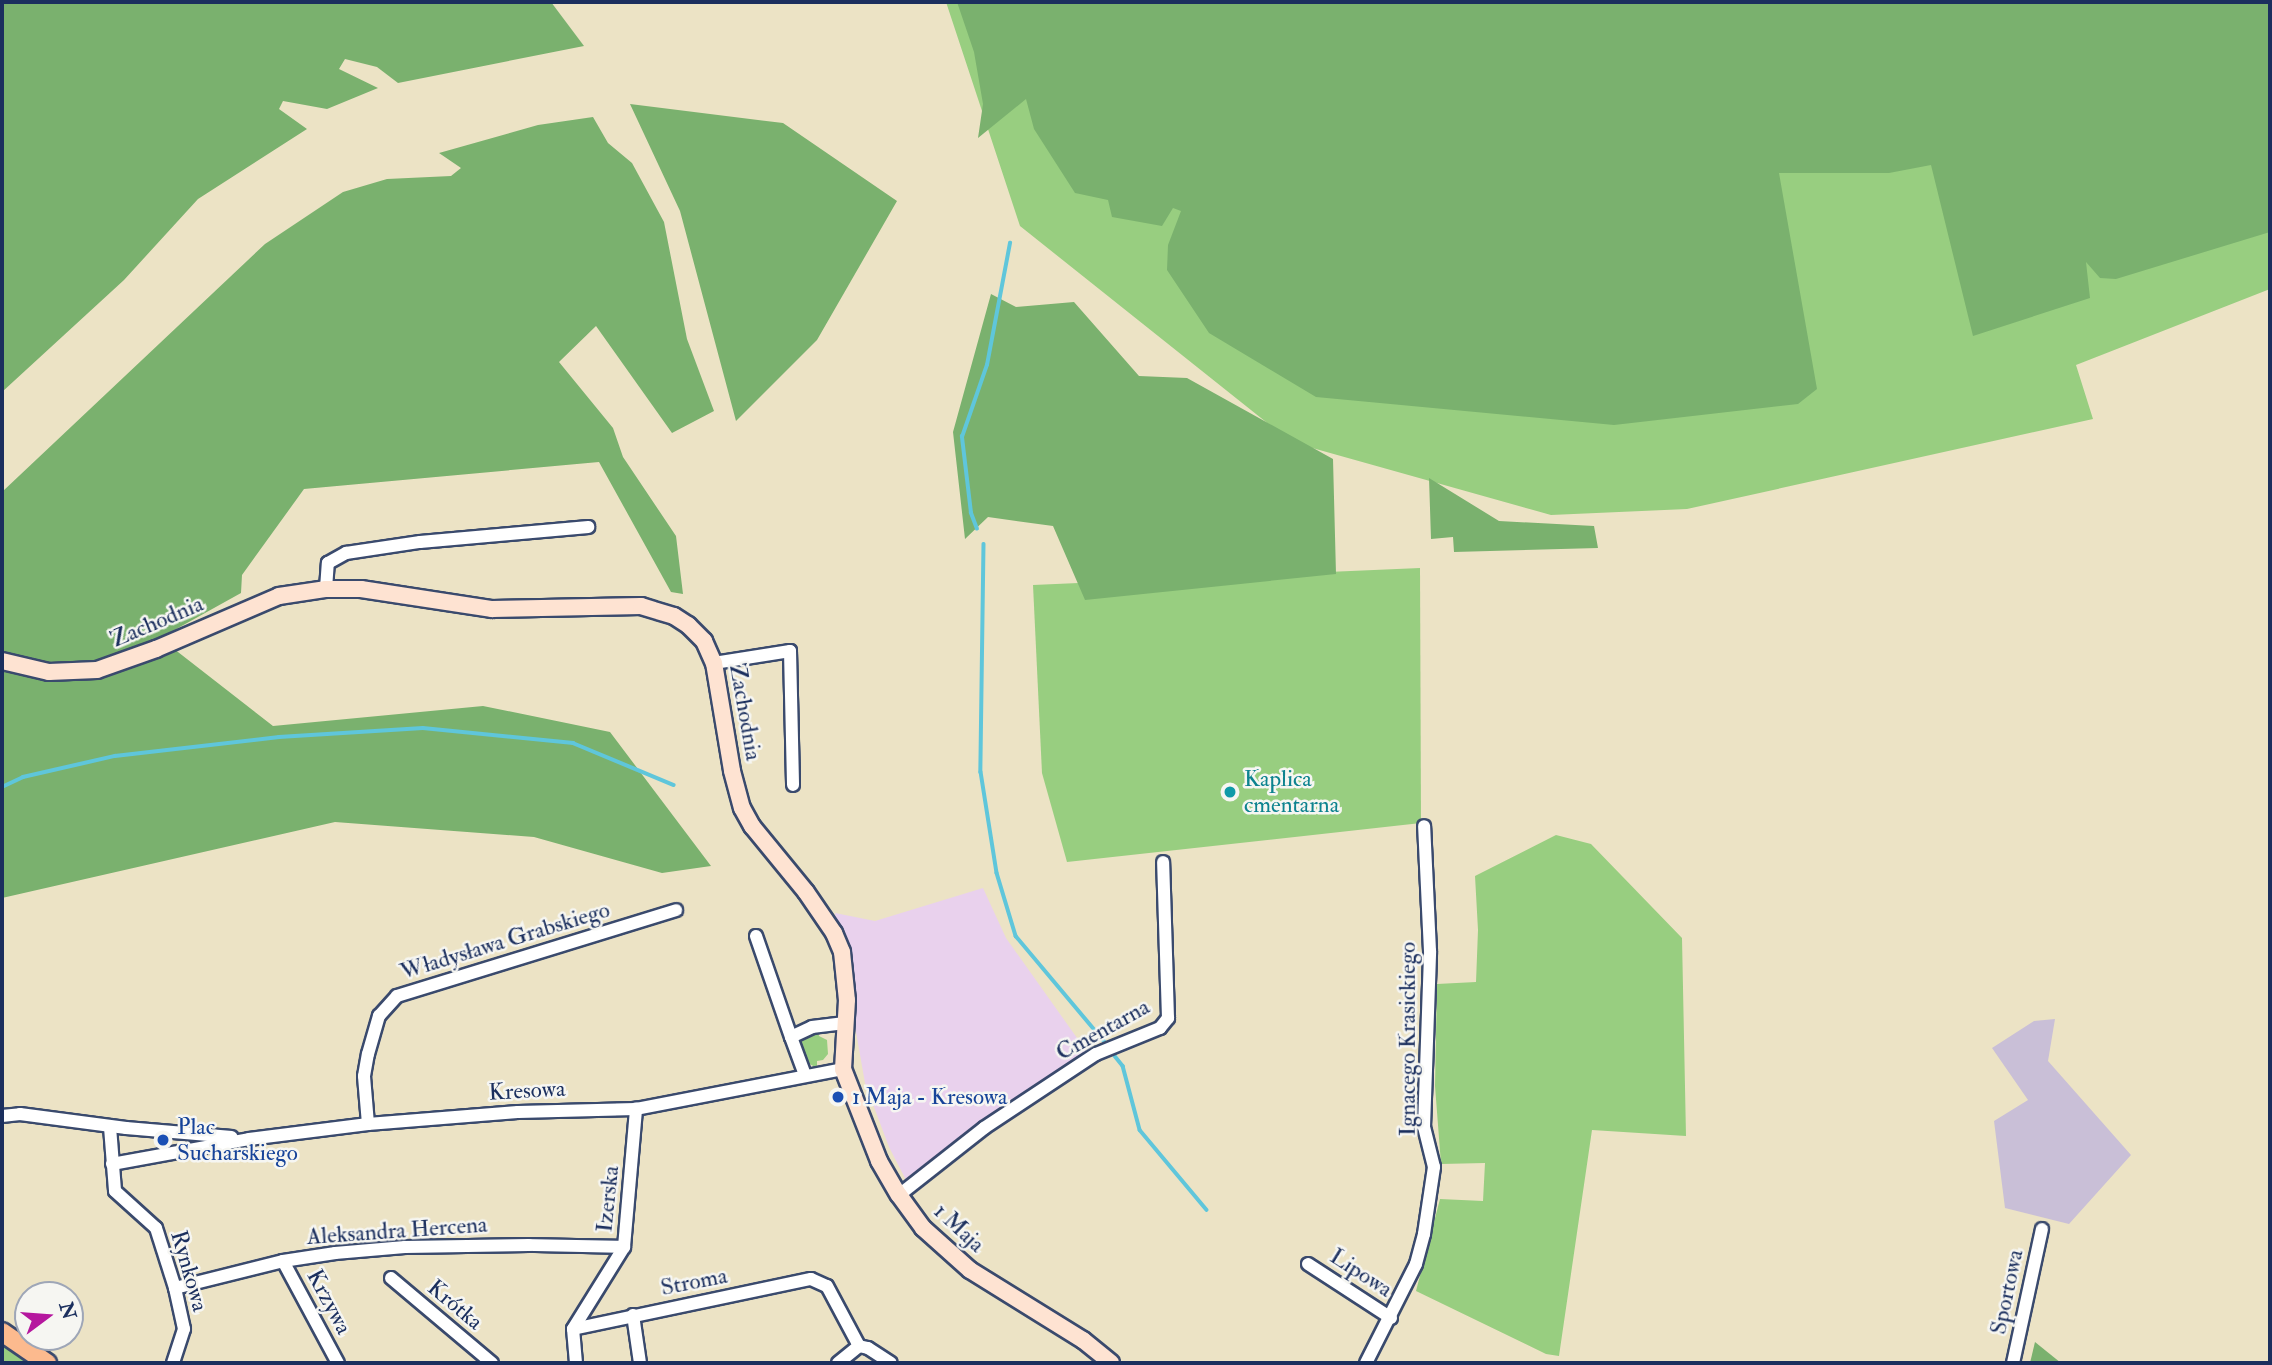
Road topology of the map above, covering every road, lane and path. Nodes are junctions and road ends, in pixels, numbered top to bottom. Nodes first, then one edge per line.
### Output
1 (588, 527) dead end
2 (326, 589) junction
3 (2, 661) edge
4 (714, 663) junction
5 (793, 785) dead end
6 (1424, 827) dead end
7 (1163, 862) dead end
8 (677, 910) dead end
9 (756, 936) dead end
10 (845, 1023) junction
11 (791, 1037) junction
12 (843, 1069) junction
13 (805, 1075) junction
14 (2, 1109) edge
15 (636, 1109) junction
16 (20, 1115) junction
17 (2, 1116) edge
18 (368, 1124) junction
19 (110, 1127) junction
20 (249, 1139) junction
21 (112, 1164) junction
22 (899, 1195) junction
23 (2042, 1229) dead end
24 (624, 1247) junction
25 (283, 1261) junction
26 (1308, 1264) dead end
27 (391, 1278) dead end
28 (176, 1288) junction
29 (633, 1315) junction
30 (1391, 1318) junction
31 (573, 1329) junction
32 (2, 1332) edge
33 (859, 1346) junction
34 (47, 1363) edge
35 (173, 1363) edge
36 (338, 1363) edge
37 (492, 1363) edge
38 (576, 1363) edge
39 (640, 1363) edge
40 (838, 1363) edge
41 (891, 1363) edge
42 (1111, 1363) edge
43 (1366, 1363) edge
44 (2013, 1363) edge

1 - 2 street
2 - 3 street, Zachodnia
2 - 4 street, Zachodnia
4 - 5 street
4 - 10 street, Zachodnia
6 - 30 street, Ignacego Krasickiego
7 - 22 street, Cmentarna
8 - 18 street, Władysława Grabskiego
9 - 11 street
10 - 11 street
10 - 12 street, Zachodnia
11 - 13 street
12 - 13 street, Kresowa
12 - 22 street, 1 Maja
13 - 15 street, Kresowa
14 - 16 street
15 - 18 street, Kresowa
15 - 24 street, Izerska
16 - 17 street
16 - 19 street
18 - 20 street, Kresowa
19 - 20 street
19 - 21 street, Rynkowa
20 - 21 street
21 - 28 street, Rynkowa
22 - 42 street, 1 Maja
23 - 44 street, Sportowa
24 - 25 street, Aleksandra Hercena
24 - 31 street, Izerska
25 - 28 street, Aleksandra Hercena
25 - 36 street, Krzywa
26 - 30 street, Lipowa
27 - 37 street, Krótka
28 - 35 street, Rynkowa
29 - 31 street, Stroma
29 - 33 street, Stroma
29 - 39 street
30 - 43 street, Ignacego Krasickiego
31 - 38 street
32 - 34 main road
33 - 40 street
33 - 41 street

